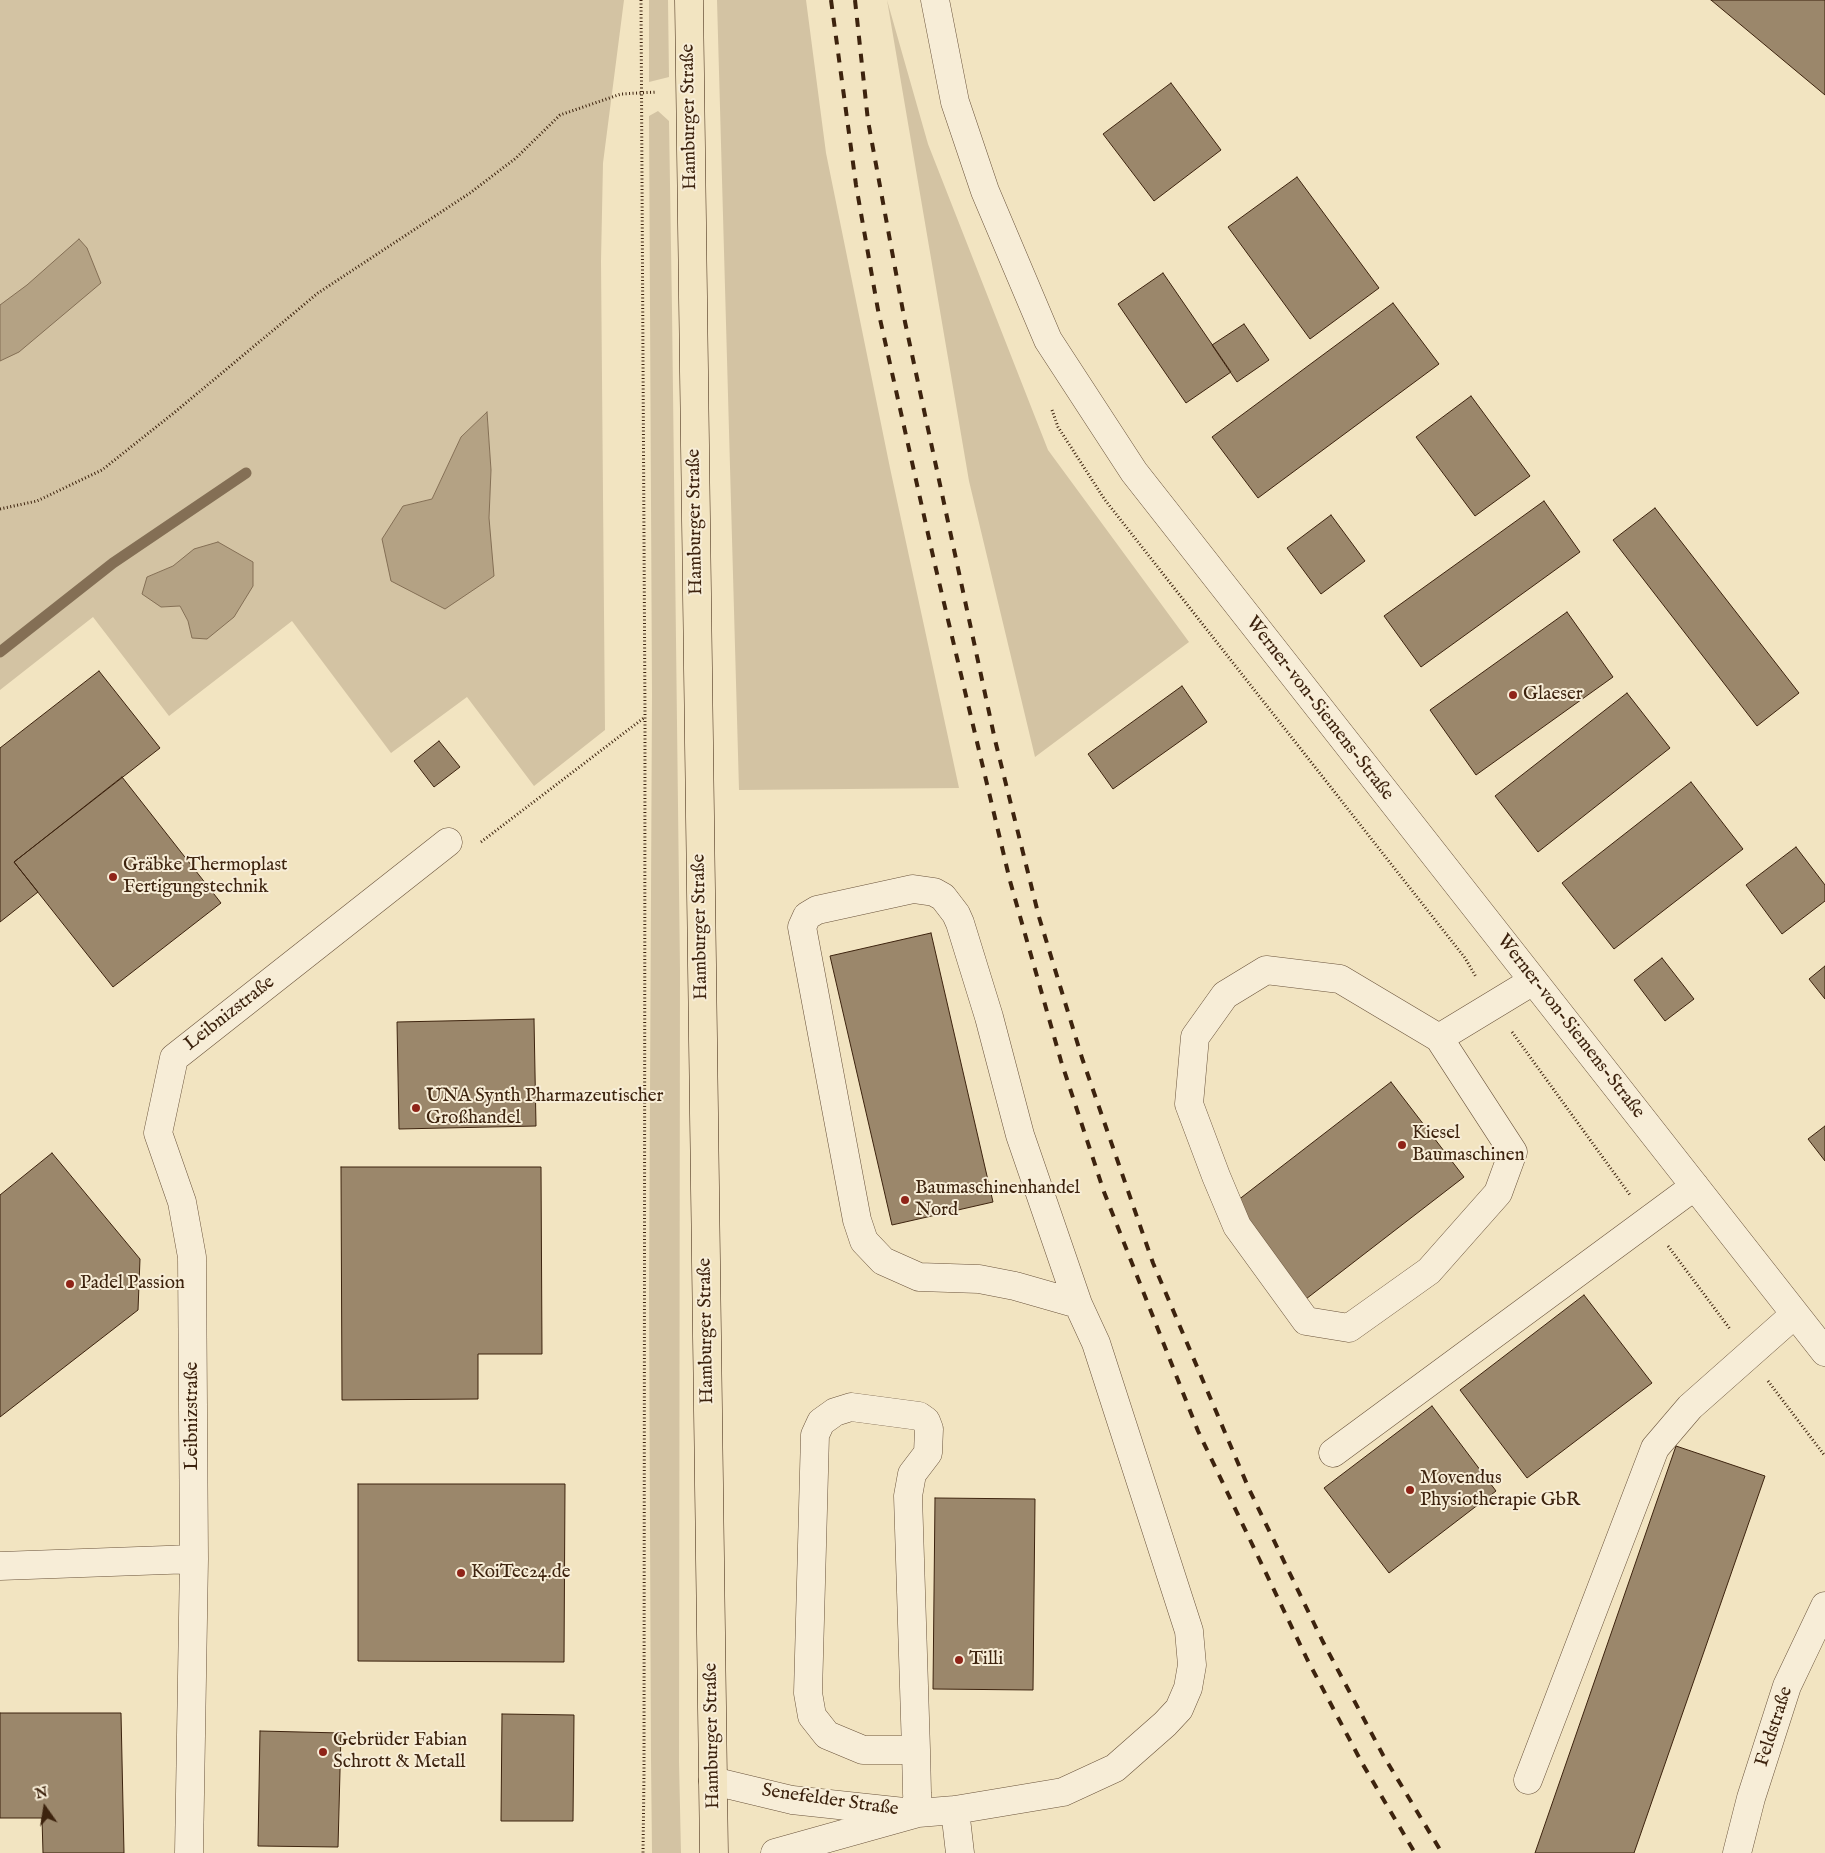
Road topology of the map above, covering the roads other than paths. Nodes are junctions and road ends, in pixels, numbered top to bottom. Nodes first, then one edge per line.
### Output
1 (689, 0) edge
2 (935, 0) edge
3 (448, 842) road end
4 (1533, 981) junction
5 (1439, 1038) junction
6 (1695, 1186) junction
7 (1078, 1304) junction
8 (1795, 1314) junction
9 (1825, 1352) edge
10 (1333, 1453) dead end
11 (194, 1559) junction
12 (0, 1566) edge
13 (1825, 1606) edge
14 (916, 1750) junction
15 (1528, 1780) dead end
16 (713, 1781) junction
17 (955, 1810) junction
18 (918, 1813) junction
19 (189, 1853) edge
20 (714, 1853) edge
21 (775, 1853) edge
22 (960, 1853) edge
23 (1737, 1853) edge

1 - 16 main road, Hamburger Straße
2 - 4 street, Werner-von-Siemens-Straße
3 - 11 street, Leibnizstraße
4 - 5 street
4 - 6 street, Werner-von-Siemens-Straße
5 - 5 street
6 - 8 street, Werner-von-Siemens-Straße
6 - 10 street
7 - 7 street, Senefelder Straße
7 - 17 street, Senefelder Straße
8 - 9 street, Werner-von-Siemens-Straße
8 - 15 street
11 - 12 street
11 - 19 street, Leibnizstraße
13 - 23 street, Feldstraße
14 - 14 street
14 - 18 street
16 - 18 street, Senefelder Straße
16 - 20 main road, Hamburger Straße
17 - 18 street, Senefelder Straße
17 - 22 street
18 - 21 street, Senefelder Straße

